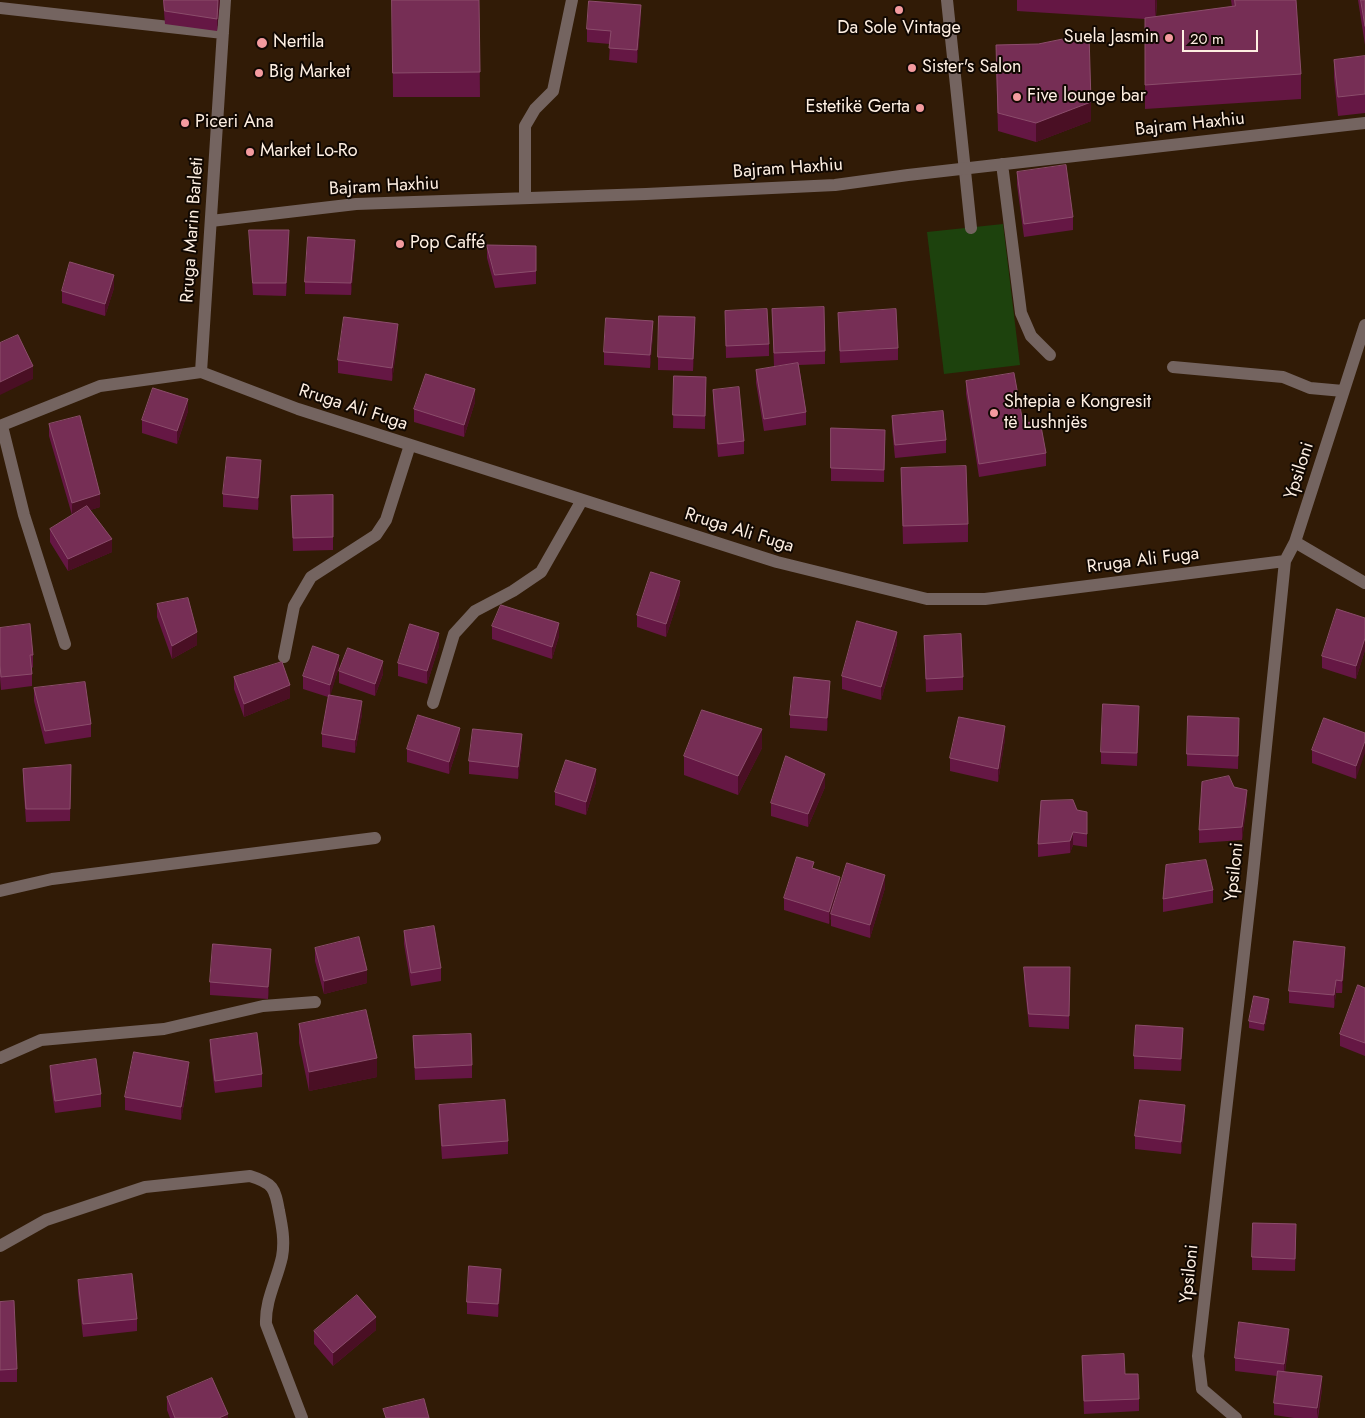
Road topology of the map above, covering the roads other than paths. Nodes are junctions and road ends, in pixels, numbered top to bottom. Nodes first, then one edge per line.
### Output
1 (225, 0) edge
2 (572, 0) edge
3 (947, 0) edge
4 (0, 8) edge
5 (223, 33) junction
6 (1365, 123) edge
7 (1002, 164) junction
8 (965, 168) junction
9 (525, 198) junction
10 (211, 221) junction
11 (971, 228) dead end
12 (1364, 330) edge
13 (1050, 355) dead end
14 (1172, 367) dead end
15 (201, 372) junction
16 (1343, 391) junction
17 (1, 426) edge
18 (410, 445) junction
19 (582, 500) junction
20 (1295, 542) junction
21 (1285, 561) junction
22 (1365, 583) edge
23 (65, 644) dead end
24 (284, 657) dead end
25 (433, 703) dead end
26 (375, 838) dead end
27 (0, 890) edge
28 (315, 1002) dead end
29 (0, 1058) edge
30 (0, 1246) edge
31 (302, 1418) edge
32 (1236, 1418) edge

1 - 5 street, Rruga Marin Barleti
2 - 9 street
3 - 8 street
4 - 5 street
5 - 10 street, Rruga Marin Barleti
6 - 7 street, Bajram Haxhiu
7 - 8 street, Bajram Haxhiu
7 - 13 street
8 - 9 street, Bajram Haxhiu
8 - 11 street
9 - 10 street, Bajram Haxhiu
10 - 15 street, Rruga Marin Barleti
12 - 16 street, Ypsiloni
14 - 16 street
15 - 17 street
15 - 18 street, Rruga Ali Fuga
16 - 20 street, Ypsiloni
17 - 23 street
18 - 19 street, Rruga Ali Fuga
18 - 24 street
19 - 21 street, Rruga Ali Fuga
19 - 25 street
20 - 21 street, Ypsiloni
20 - 22 street
21 - 32 street, Ypsiloni
26 - 27 street
28 - 29 street
30 - 31 street

